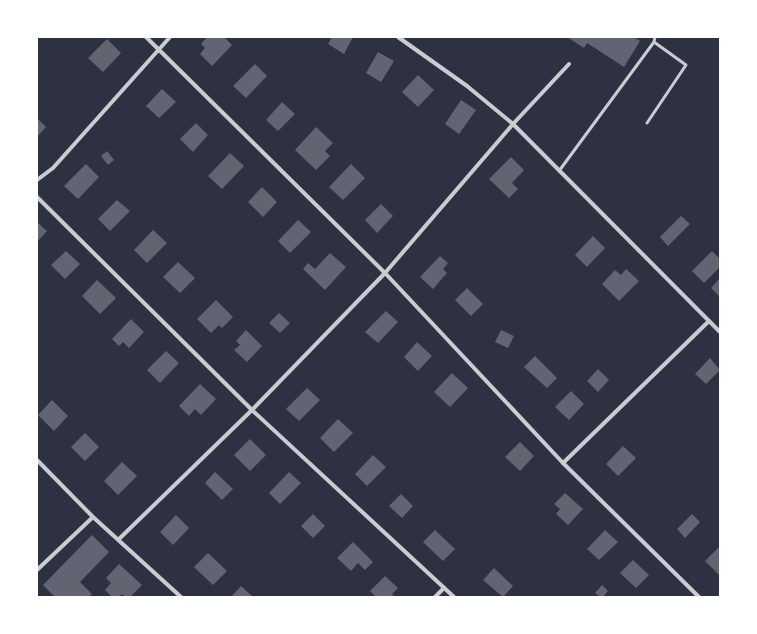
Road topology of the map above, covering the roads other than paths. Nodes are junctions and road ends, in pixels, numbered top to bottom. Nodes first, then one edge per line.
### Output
1 (146, 37) edge
2 (170, 37) edge
3 (398, 37) edge
4 (655, 37) edge
5 (654, 42) junction
6 (159, 50) junction
7 (569, 64) dead end
8 (647, 123) dead end
9 (513, 124) junction
10 (559, 171) junction
11 (37, 180) edge
12 (37, 197) edge
13 (385, 273) junction
14 (709, 321) junction
15 (720, 332) edge
16 (252, 410) junction
17 (37, 460) edge
18 (563, 463) junction
19 (93, 517) junction
20 (119, 539) junction
21 (37, 570) edge
22 (444, 588) junction
23 (181, 597) edge
24 (435, 597) edge
25 (454, 597) edge
26 (699, 597) edge

1 - 6 street
2 - 6 street
3 - 9 street
4 - 5 lane
5 - 8 lane
5 - 10 lane
6 - 11 street
6 - 13 street
7 - 9 street
9 - 10 street
9 - 13 street
10 - 14 street
12 - 16 street
13 - 16 street
13 - 18 street
14 - 15 street
14 - 18 street
16 - 20 street
16 - 22 street
17 - 19 street
18 - 26 street
19 - 20 street
19 - 21 street
20 - 23 street
22 - 24 street
22 - 25 street

